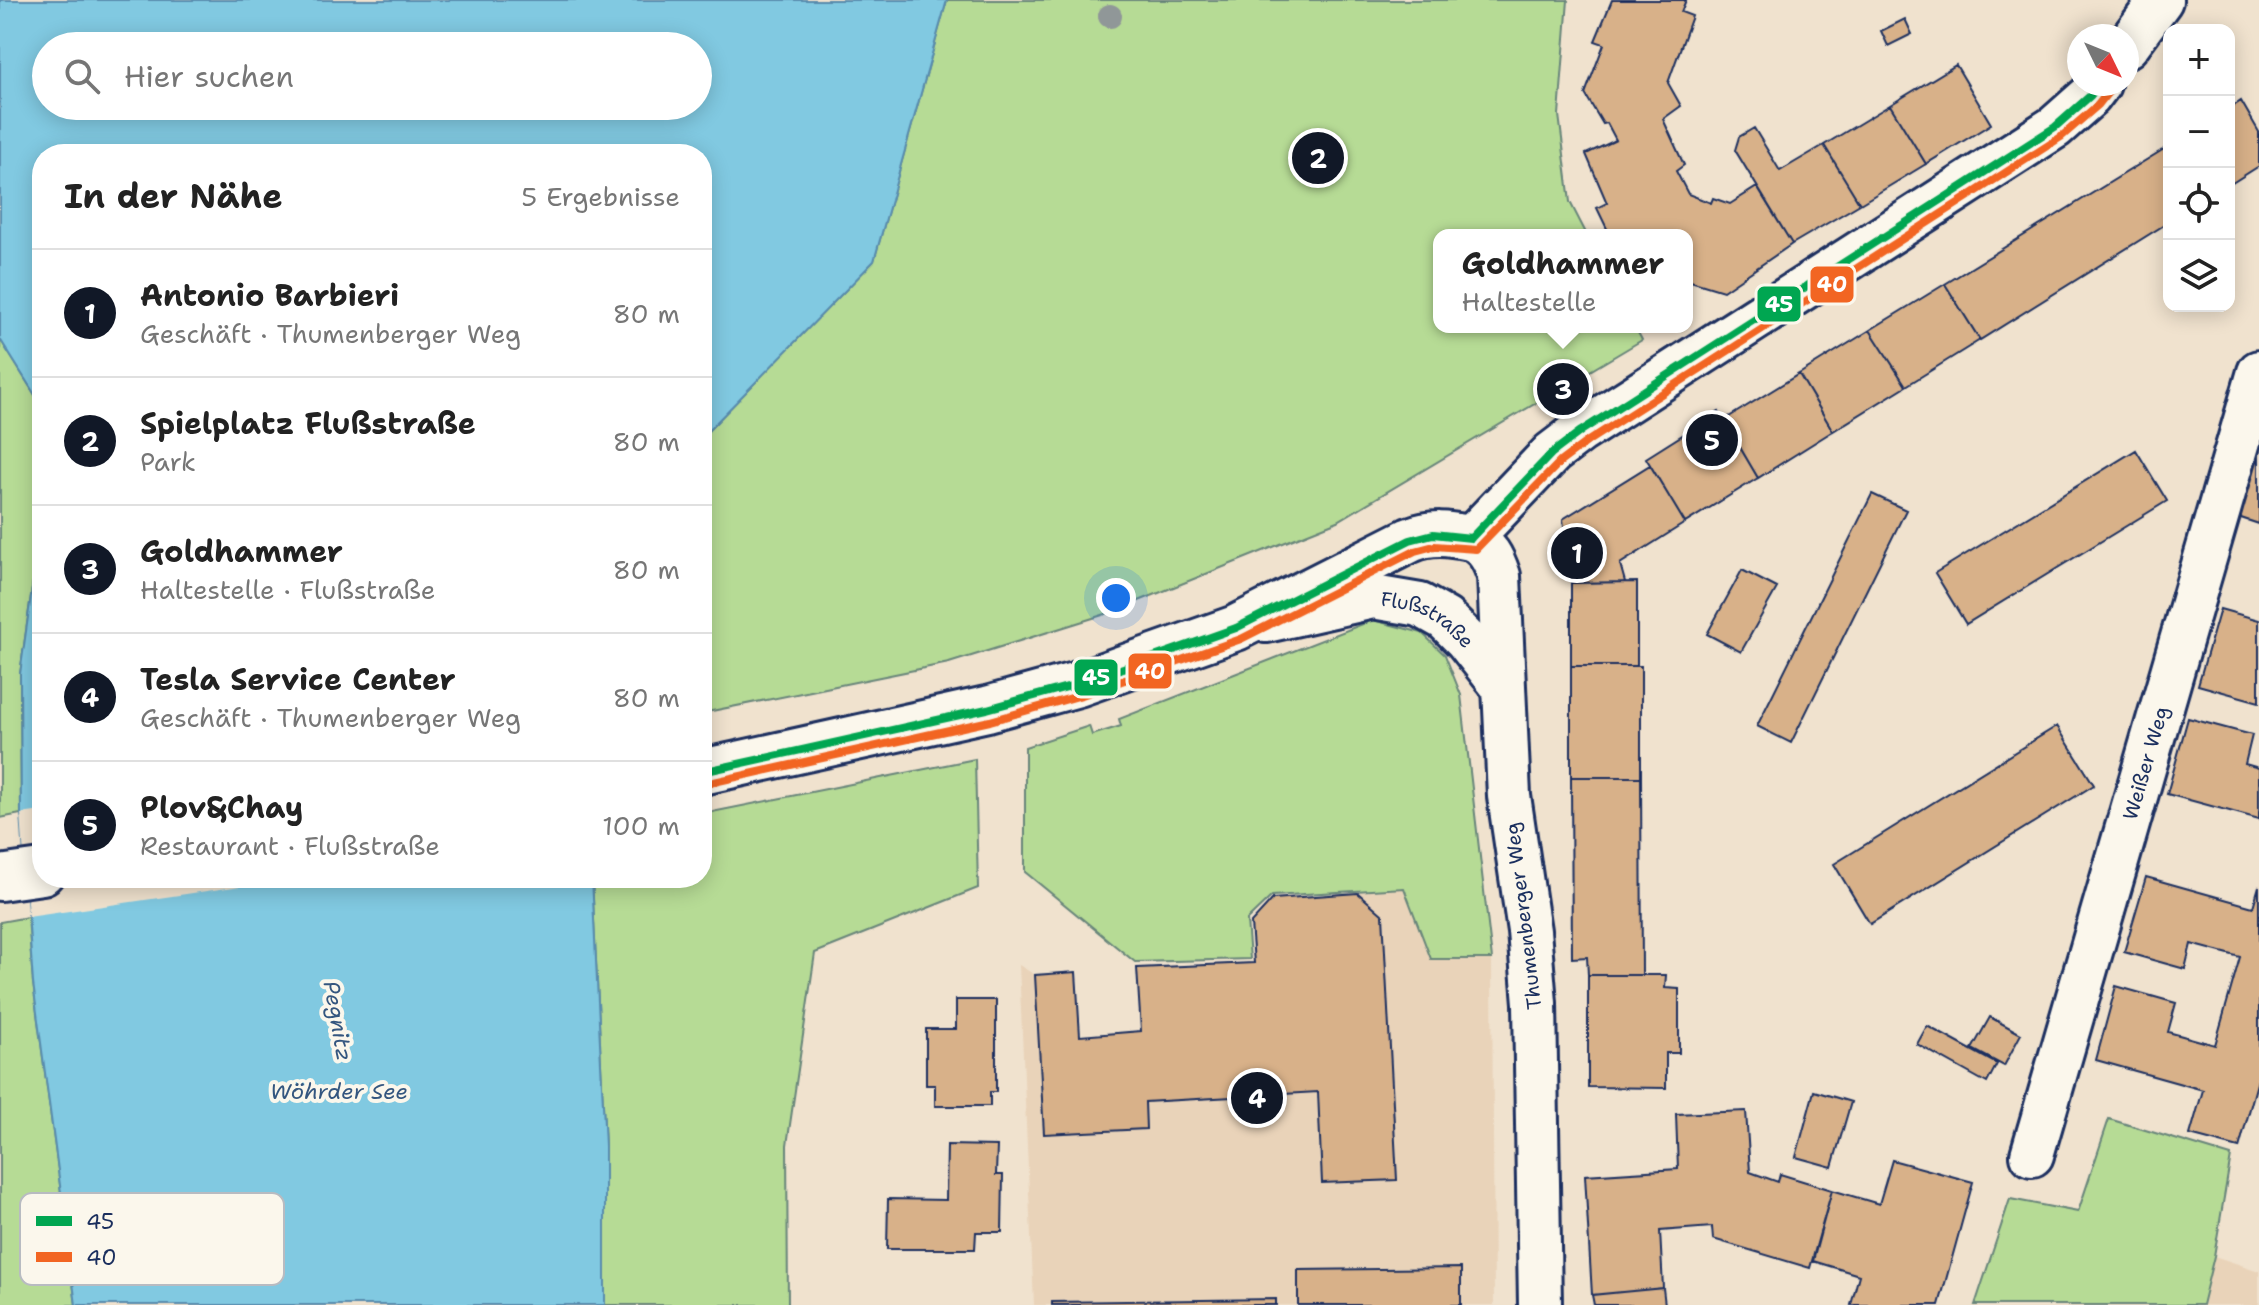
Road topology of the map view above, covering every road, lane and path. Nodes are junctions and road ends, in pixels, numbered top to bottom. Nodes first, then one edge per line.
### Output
1 (2161, 0) edge
2 (2139, 30) edge
3 (2089, 96) edge
4 (2259, 372) edge
5 (1471, 538) junction
6 (1236, 628) junction
7 (1503, 687) junction
8 (712, 770) edge
9 (2032, 1155) dead end
10 (1540, 1305) edge

1 - 2 street
3 - 5 street
4 - 9 street, Weißer Weg
5 - 6 street, Flußstraße
5 - 7 street, Thumenberger Weg
6 - 7 street, Flußstraße
6 - 8 street, Flußstraße
7 - 10 street, Thumenberger Weg

